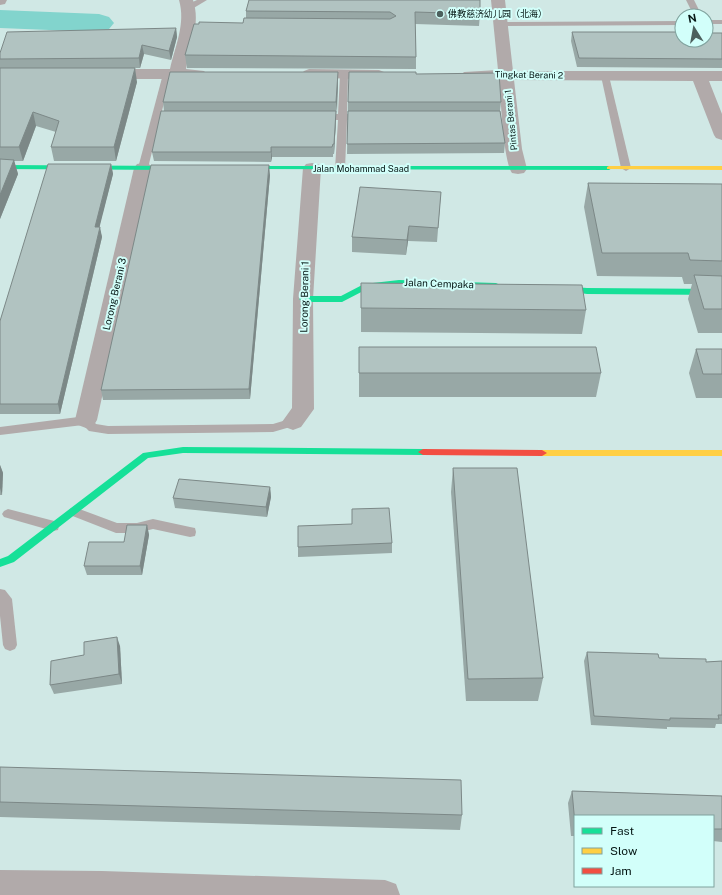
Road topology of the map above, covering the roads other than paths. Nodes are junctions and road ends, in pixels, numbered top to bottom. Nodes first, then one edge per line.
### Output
1 (203, 0) edge
2 (498, 0) edge
3 (187, 3) edge
4 (674, 23) edge
5 (501, 24) junction
6 (172, 74) junction
7 (217, 74) edge
8 (296, 74) edge
9 (87, 75) edge
10 (344, 75) junction
11 (390, 75) edge
12 (452, 75) edge
13 (506, 75) junction
14 (700, 75) junction
15 (604, 76) junction
16 (722, 76) edge
17 (312, 117) edge
18 (343, 117) junction
19 (375, 117) edge
20 (722, 135) edge
21 (0, 167) edge
22 (143, 168) junction
23 (189, 168) edge
24 (227, 168) edge
25 (312, 168) junction
26 (626, 168) junction
27 (722, 168) edge
28 (340, 169) junction
29 (518, 169) junction
30 (507, 286) edge
31 (545, 287) edge
32 (722, 292) edge
33 (303, 298) junction
34 (86, 420) junction
35 (293, 422) joint
36 (0, 431) edge
37 (722, 453) edge
38 (74, 512) junction
39 (8, 514) dead end
40 (53, 526) junction
41 (190, 532) dead end
42 (0, 563) edge
43 (0, 594) edge
44 (10, 645) dead end
45 (0, 885) edge
46 (372, 895) edge

1 - 3 lane
2 - 5 street, Pintas Berani 1
3 - 6 street
4 - 5 lane
5 - 13 street, Pintas Berani 1
6 - 7 street
6 - 9 street
6 - 22 lane
8 - 10 street
10 - 11 street
10 - 18 lane
12 - 13 street, Tingkat Berani 2
13 - 15 street, Tingkat Berani 2
13 - 29 street, Pintas Berani 1
14 - 15 street, Tingkat Berani 2
14 - 16 street, Tingkat Berani 2
14 - 20 street
15 - 26 lane
17 - 18 lane
18 - 19 lane
18 - 28 lane
21 - 22 street
22 - 23 street
22 - 34 street, Lorong Berani 3
24 - 25 street, Jalan Mohammad Saad
25 - 28 street, Jalan Mohammad Saad
25 - 33 street, Lorong Berani 1
26 - 27 street, Jalan Mohammad Saad
26 - 29 street, Jalan Mohammad Saad
28 - 29 street, Jalan Mohammad Saad
30 - 33 street, Jalan Cempaka
31 - 32 street
33 - 35 street, Lorong Berani 1
34 - 35 lane
34 - 36 lane
37 - 38 street
38 - 40 street
38 - 41 lane
39 - 40 lane
40 - 42 street
43 - 44 lane
45 - 46 street

